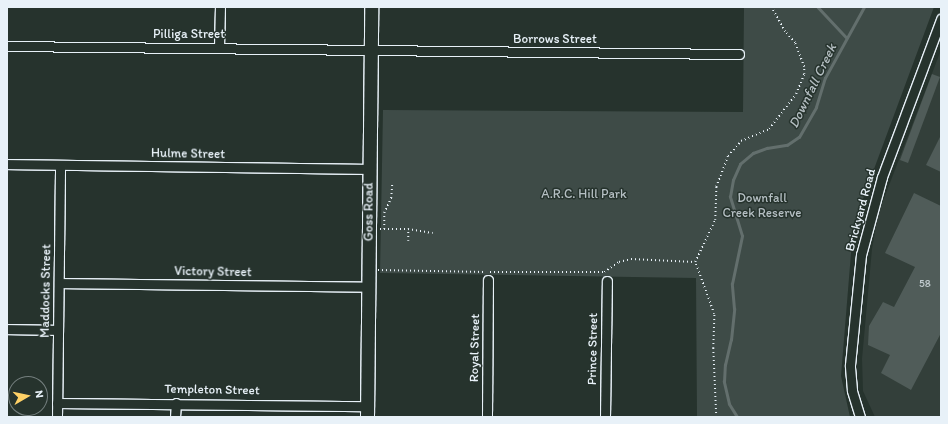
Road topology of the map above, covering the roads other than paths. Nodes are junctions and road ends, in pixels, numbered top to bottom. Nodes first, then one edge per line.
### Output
1 (220, 7) edge
2 (371, 7) edge
3 (941, 18) edge
4 (7, 46) edge
5 (219, 47) junction
6 (370, 49) junction
7 (739, 54) dead end
8 (7, 164) edge
9 (60, 165) junction
10 (369, 169) junction
11 (488, 280) dead end
12 (607, 281) dead end
13 (59, 283) junction
14 (368, 287) junction
15 (7, 329) edge
16 (58, 330) junction
17 (57, 402) junction
18 (176, 403) junction
19 (367, 411) edge
20 (57, 417) edge
21 (175, 417) edge
22 (487, 417) edge
23 (605, 417) edge
24 (860, 417) edge

1 - 5 street
2 - 6 street, Goss Road
3 - 24 street, Brickyard Road
4 - 5 street, Pilliga Street
5 - 6 street, Pilliga Street
6 - 7 street, Borrows Street
6 - 10 street, Goss Road
8 - 9 street, Hulme Street
9 - 10 street, Hulme Street
9 - 13 street, Maddocks Street
10 - 14 street, Goss Road
11 - 22 street, Royal Street
12 - 23 street, Prince Street
13 - 14 street, Victory Street
13 - 16 street, Maddocks Street
14 - 19 street, Goss Road
15 - 16 street
16 - 17 street, Maddocks Street
17 - 18 street, Templeton Street
17 - 20 street, Maddocks Street
18 - 19 street, Templeton Street
18 - 21 street

